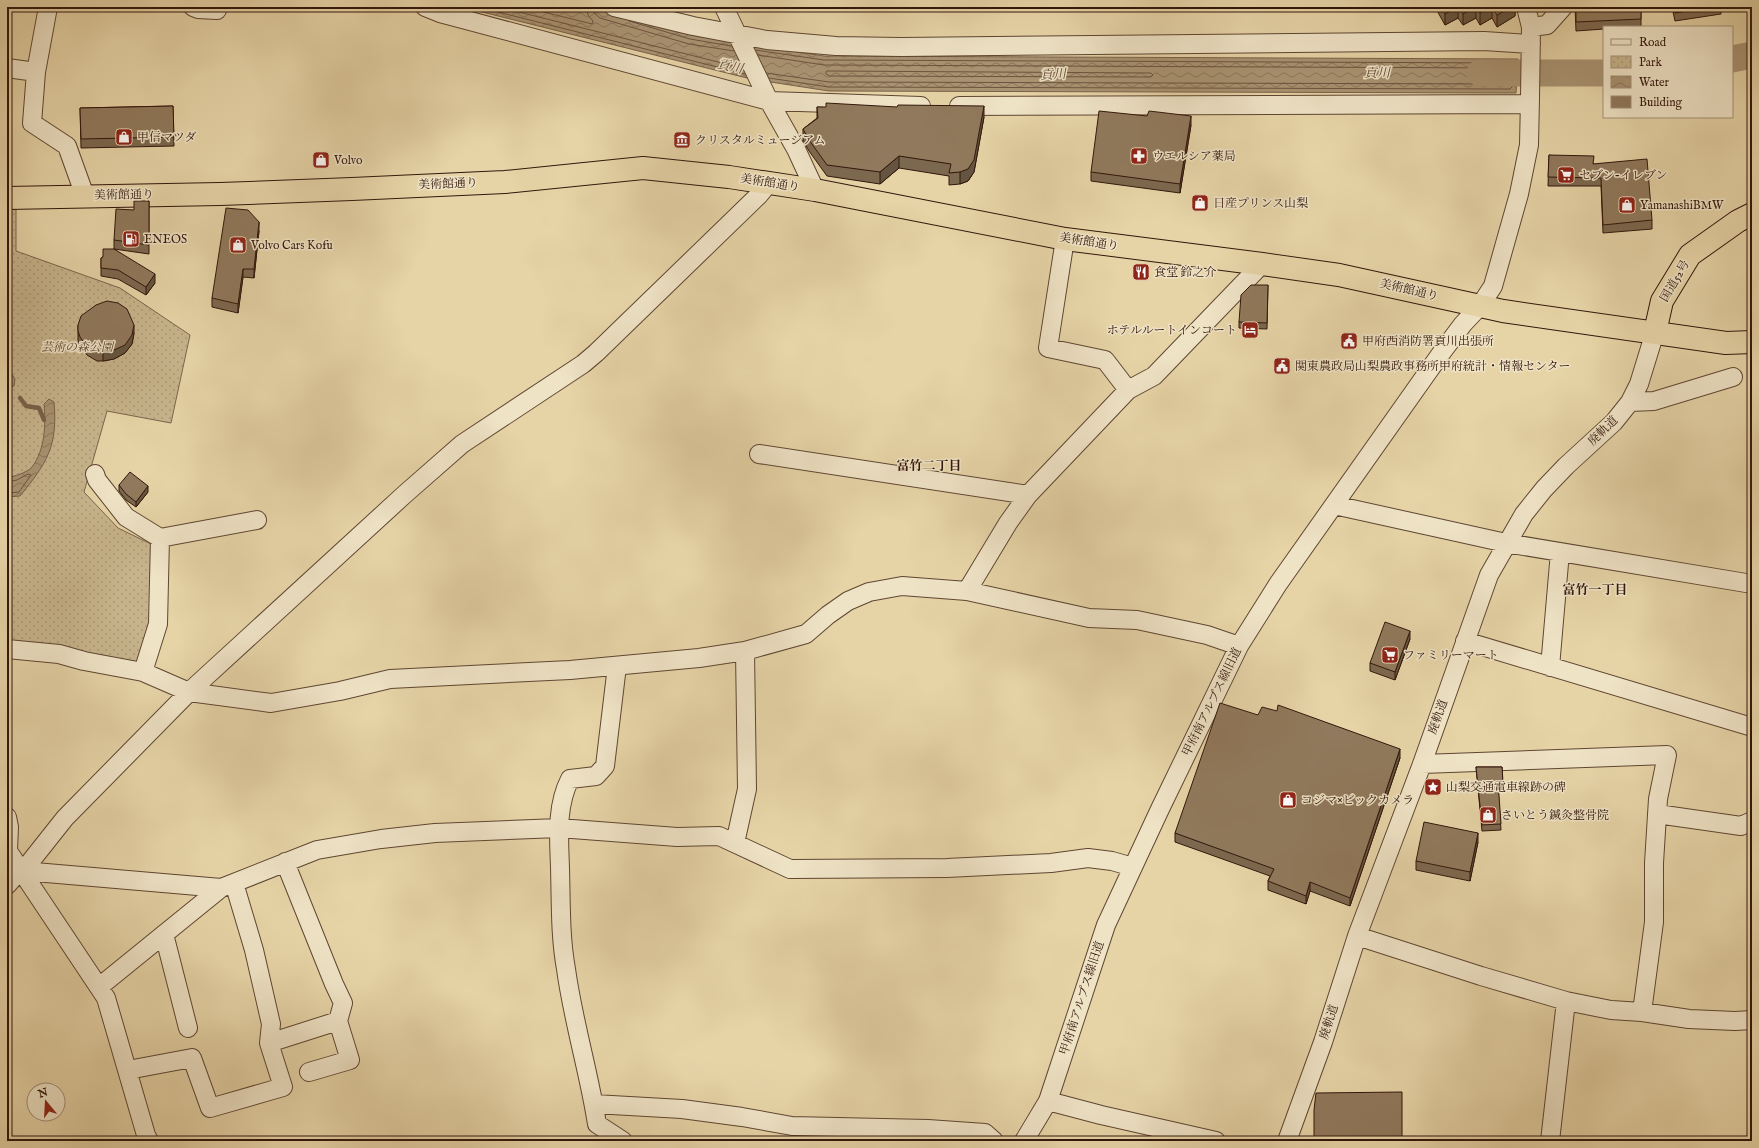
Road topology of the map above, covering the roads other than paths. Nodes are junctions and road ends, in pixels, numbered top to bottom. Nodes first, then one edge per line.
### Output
1 (46, 7) edge
2 (193, 7) edge
3 (614, 7) edge
4 (724, 7) edge
5 (1526, 7) edge
6 (1563, 7) edge
7 (436, 8) edge
8 (216, 10) dead end
9 (738, 36) junction
10 (1531, 40) junction
11 (7, 68) edge
12 (36, 72) junction
13 (769, 101) junction
14 (1530, 101) junction
15 (768, 184) junction
16 (815, 190) junction
17 (85, 196) junction
18 (7, 198) edge
19 (1752, 214) edge
20 (1065, 239) junction
21 (1262, 264) junction
22 (1480, 306) junction
23 (1655, 332) junction
24 (1752, 342) edge
25 (1733, 378) dead end
26 (1128, 390) junction
27 (1630, 402) junction
28 (759, 454) dead end
29 (95, 474) dead end
30 (1028, 496) junction
31 (1334, 505) junction
32 (257, 520) dead end
33 (160, 538) junction
34 (1506, 543) junction
35 (1560, 552) junction
36 (1752, 584) edge
37 (967, 591) junction
38 (1465, 641) junction
39 (1239, 646) junction
40 (7, 649) edge
41 (745, 651) junction
42 (616, 666) junction
43 (1550, 667) junction
44 (143, 672) junction
45 (189, 692) junction
46 (1752, 727) edge
47 (1422, 764) junction
48 (1657, 814) junction
49 (7, 817) edge
50 (1752, 821) edge
51 (559, 828) junction
52 (735, 844) junction
53 (285, 862) junction
54 (1133, 867) junction
55 (23, 871) junction
56 (7, 885) edge
57 (227, 886) junction
58 (164, 934) junction
59 (1357, 936) junction
60 (99, 987) junction
61 (1566, 1000) junction
62 (1642, 1012) junction
63 (1752, 1020) edge
64 (338, 1021) junction
65 (188, 1028) dead end
66 (269, 1043) junction
67 (128, 1070) junction
68 (309, 1072) dead end
69 (1048, 1101) junction
70 (594, 1104) junction
71 (149, 1141) edge
72 (623, 1141) edge
73 (994, 1141) edge
74 (1024, 1141) edge
75 (1216, 1141) edge
76 (1287, 1141) edge
77 (1550, 1141) edge

1 - 12 street
2 - 8 street
3 - 9 street
4 - 9 street
5 - 10 street, 甲府南アルプス線旧道
6 - 10 street
7 - 13 street
9 - 10 street
9 - 13 street
10 - 14 street, 甲府南アルプス線旧道
11 - 12 street
12 - 17 street
13 - 14 street
13 - 16 street
14 - 22 street, 甲府南アルプス線旧道
15 - 16 highway, 美術館通り
15 - 17 highway, 美術館通り
15 - 45 street
16 - 20 highway, 美術館通り
17 - 18 highway, 美術館通り
19 - 23 highway, 国道52号
20 - 21 highway, 美術館通り
20 - 26 street
21 - 22 highway, 美術館通り
21 - 26 street
22 - 23 highway, 美術館通り
22 - 31 street, 甲府南アルプス線旧道
23 - 24 highway
23 - 27 street, 廃軌道
25 - 27 street
26 - 30 street
27 - 34 street, 廃軌道
28 - 30 street
29 - 33 street
30 - 37 street
31 - 34 street
31 - 39 street, 甲府南アルプス線旧道
32 - 33 street
33 - 44 street
34 - 35 street
34 - 38 street, 廃軌道
35 - 36 street
35 - 43 street
37 - 39 street
37 - 41 street
38 - 43 street
38 - 47 street, 廃軌道
39 - 54 street, 甲府南アルプス線旧道
40 - 44 street
41 - 42 street
41 - 52 street
42 - 45 street
42 - 51 street
43 - 46 street
44 - 45 street
45 - 55 street
47 - 48 street
47 - 59 street, 廃軌道
48 - 50 street
48 - 62 street
49 - 55 street
51 - 52 street
51 - 53 street
51 - 70 street
52 - 54 street
53 - 57 street
53 - 64 street
54 - 69 street, 甲府南アルプス線旧道
55 - 56 street
55 - 57 street
55 - 60 street
57 - 58 street
57 - 66 street
58 - 60 street
58 - 65 street
59 - 61 street
59 - 76 street, 廃軌道
60 - 67 street
61 - 62 street
61 - 77 street
62 - 63 street
64 - 66 street
64 - 68 street
66 - 67 street
67 - 71 street
69 - 74 street, 甲府南アルプス線旧道
69 - 75 street
70 - 72 street
70 - 73 street

